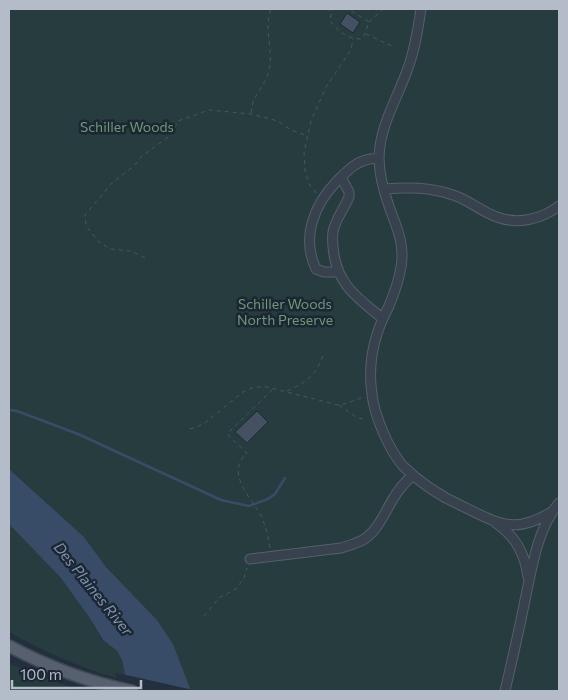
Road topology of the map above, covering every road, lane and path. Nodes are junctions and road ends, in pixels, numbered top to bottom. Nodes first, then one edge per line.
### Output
1 (271, 9) edge
2 (320, 9) edge
3 (336, 9) edge
4 (348, 9) edge
5 (383, 9) edge
6 (421, 9) edge
7 (332, 10) junction
8 (369, 22) junction
9 (365, 34) junction
10 (353, 39) junction
11 (394, 47) dead end
12 (251, 114) junction
13 (308, 136) junction
14 (379, 158) junction
15 (341, 177) junction
16 (384, 189) junction
17 (322, 200) junction
18 (559, 206) edge
19 (145, 258) dead end
20 (338, 272) junction
21 (382, 318) junction
22 (324, 352) dead end
23 (273, 389) junction
24 (286, 391) junction
25 (372, 395) junction
26 (338, 405) junction
27 (366, 420) dead end
28 (190, 429) dead end
29 (413, 475) junction
30 (559, 503) edge
31 (553, 511) junction
32 (494, 522) junction
33 (272, 556) junction
34 (250, 559) joint
35 (529, 582) junction
36 (204, 616) dead end
37 (9, 646) edge
38 (132, 691) edge
39 (505, 691) edge

1 - 12 path
2 - 7 path
3 - 7 path
4 - 8 path
5 - 8 path
6 - 14 lane
7 - 10 path
8 - 9 path
9 - 10 path
9 - 11 path
10 - 13 path
12 - 13 path
12 - 19 path
13 - 17 path
14 - 15 lane
14 - 16 lane
15 - 17 lane
15 - 20 lane
16 - 18 lane
16 - 21 lane
17 - 20 lane
20 - 21 lane
21 - 25 lane
22 - 24 path
23 - 24 path
23 - 28 path
23 - 33 path
24 - 26 path
25 - 26 path
25 - 29 lane
26 - 27 path
29 - 32 lane
29 - 33 lane
30 - 31 lane
31 - 32 lane
31 - 35 lane
32 - 35 lane
33 - 34 lane
34 - 36 path
35 - 39 lane
37 - 38 main road

